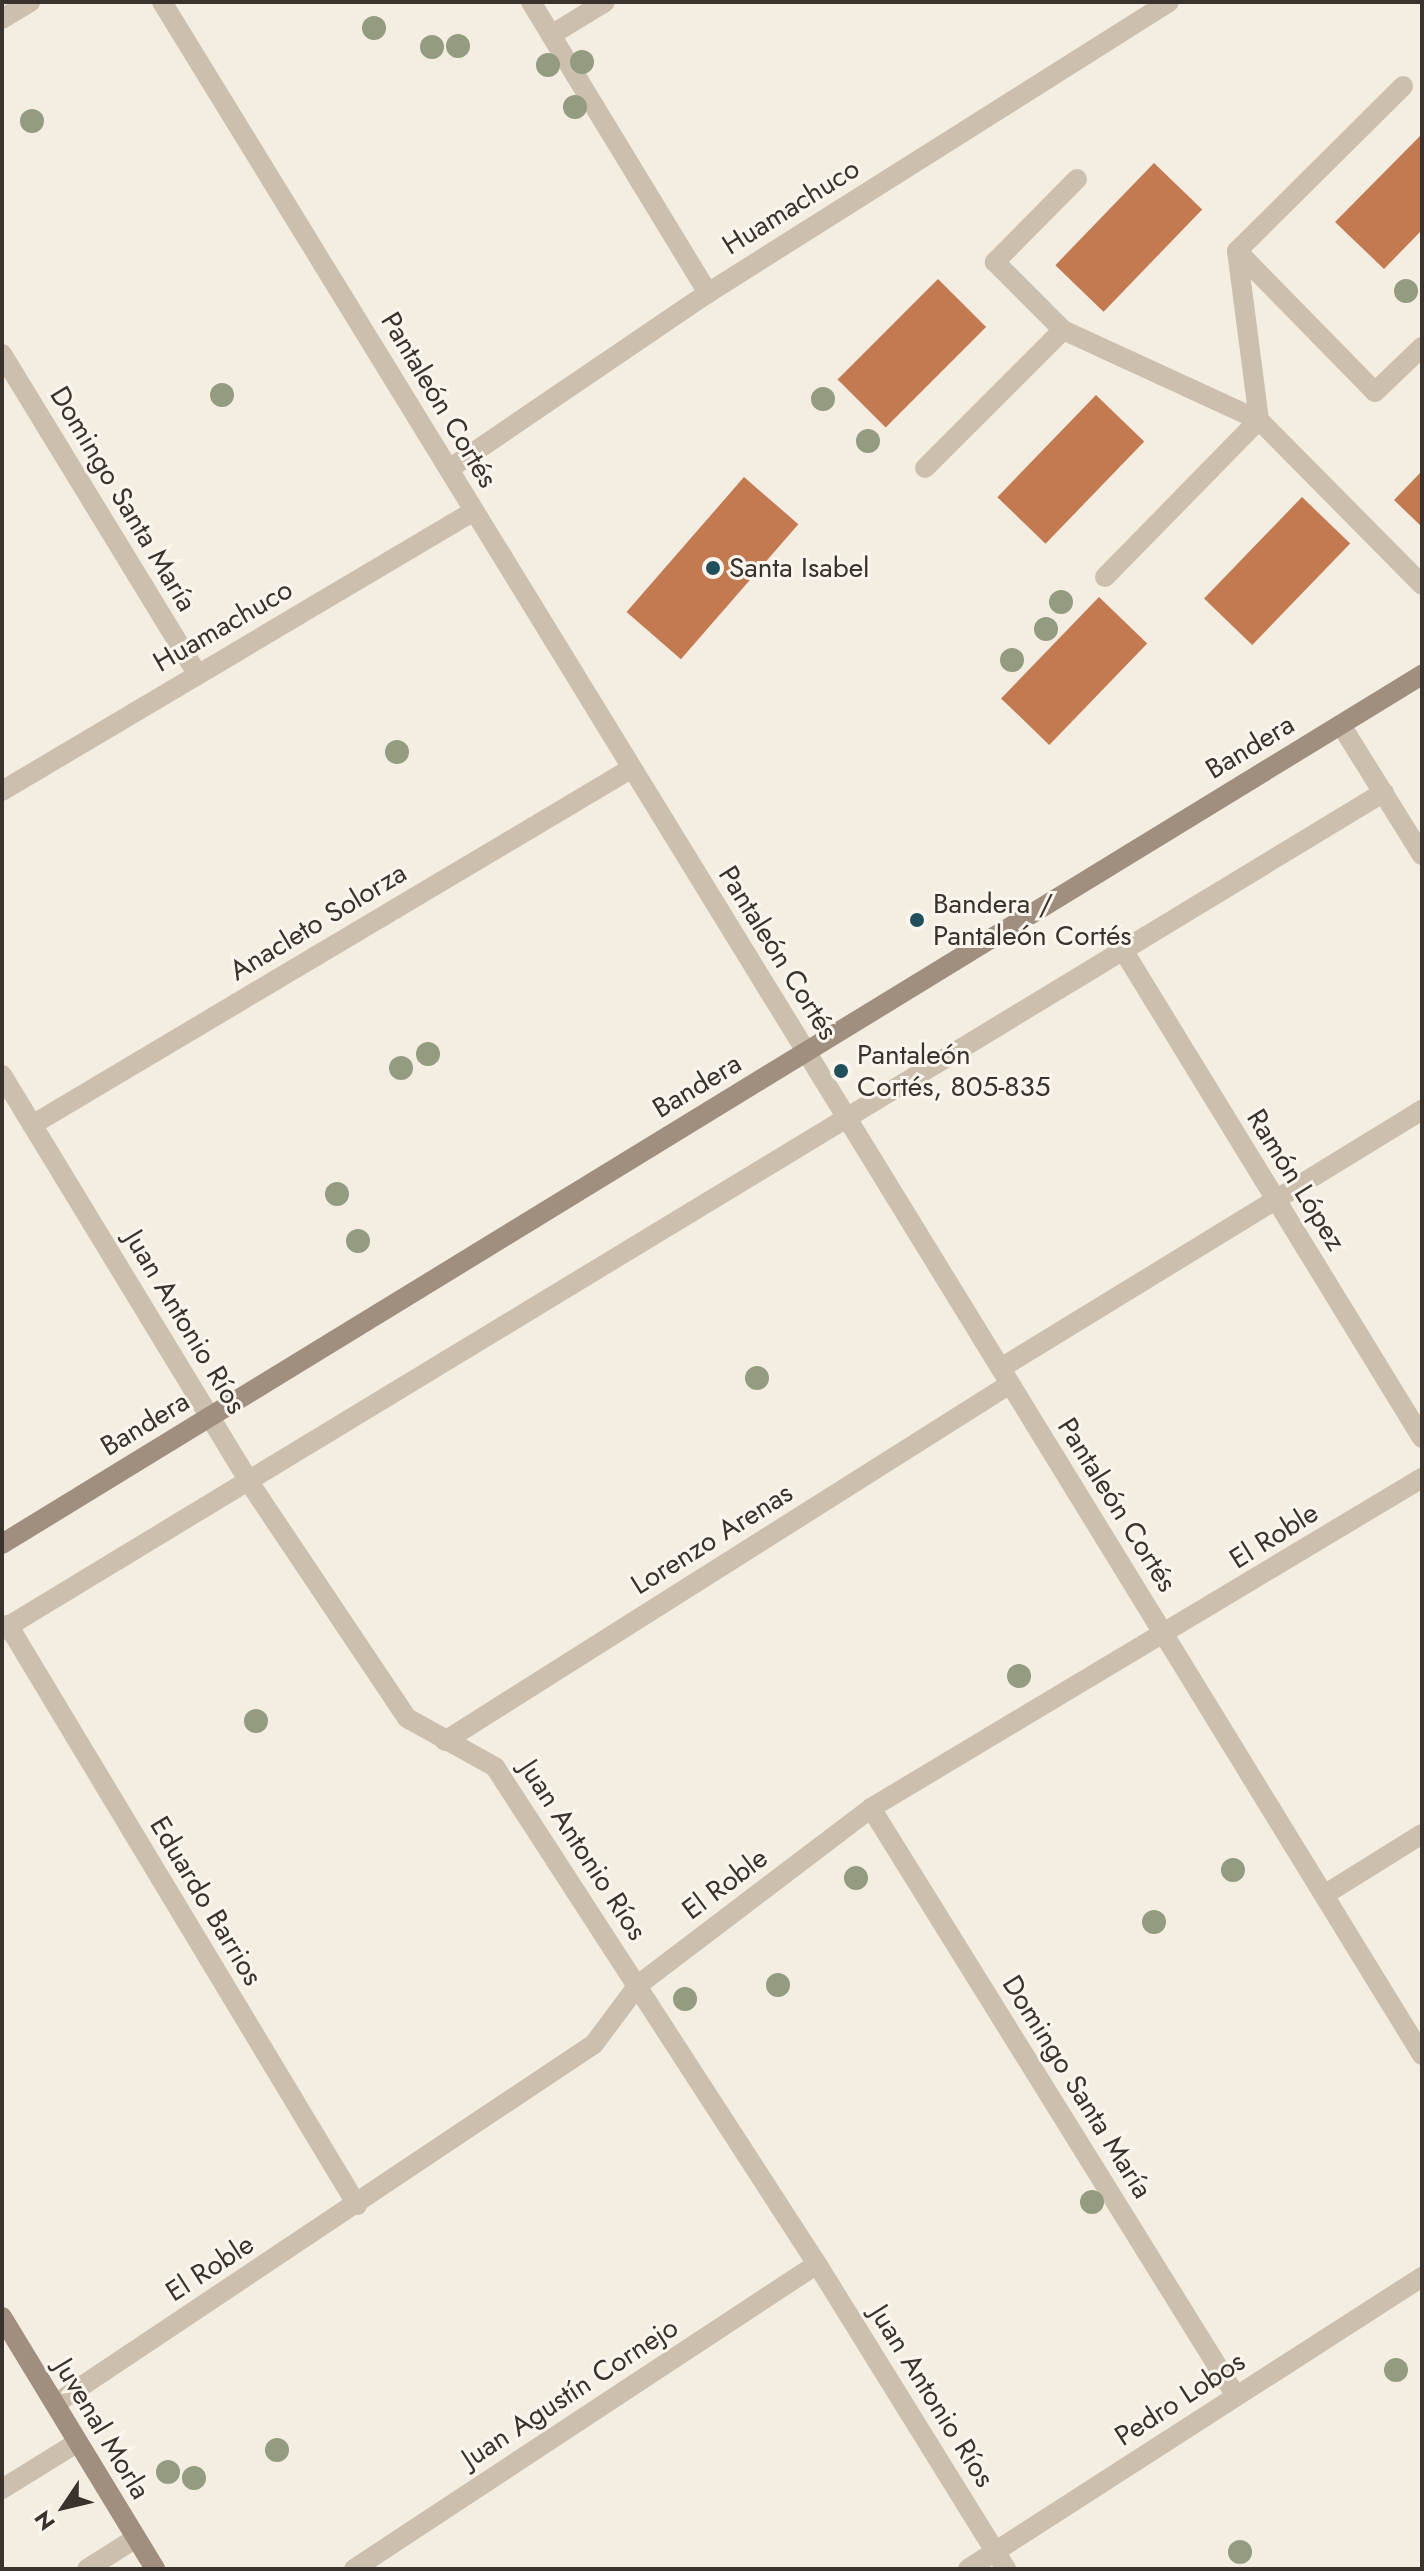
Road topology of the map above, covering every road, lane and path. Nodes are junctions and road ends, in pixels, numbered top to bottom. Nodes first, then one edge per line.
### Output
1 (30, 2) edge
2 (162, 2) edge
3 (531, 2) edge
4 (605, 2) edge
5 (1169, 2) edge
6 (2, 19) edge
7 (551, 35) junction
8 (1403, 86) dead end
9 (1077, 179) dead end
10 (1237, 251) junction
11 (708, 293) junction
12 (1063, 330) junction
13 (1422, 347) edge
14 (2, 354) edge
15 (1259, 420) junction
16 (925, 468) dead end
17 (449, 469) junction
18 (474, 511) junction
19 (1105, 577) dead end
20 (1422, 585) edge
21 (197, 673) junction
22 (1422, 675) edge
23 (1341, 725) junction
24 (632, 768) junction
25 (2, 791) edge
26 (1384, 792) junction
27 (1422, 855) edge
28 (1123, 950) junction
29 (806, 1052) junction
30 (2, 1075) edge
31 (1422, 1110) edge
32 (847, 1118) junction
33 (32, 1125) junction
34 (1275, 1200) junction
35 (1005, 1376) junction
36 (211, 1416) junction
37 (1422, 1438) edge
38 (1422, 1478) edge
39 (249, 1482) junction
40 (2, 1544) edge
41 (5, 1628) edge
42 (1165, 1636) junction
43 (445, 1741) junction
44 (871, 1808) junction
45 (1422, 1834) edge
46 (1324, 1895) junction
47 (638, 1985) junction
48 (1422, 2055) edge
49 (357, 2205) junction
50 (817, 2264) junction
51 (1422, 2277) edge
52 (2, 2317) edge
53 (1236, 2396) junction
54 (55, 2404) junction
55 (78, 2442) junction
56 (2, 2489) edge
57 (136, 2538) junction
58 (1001, 2560) edge
59 (87, 2569) edge
60 (155, 2569) edge
61 (354, 2569) edge
62 (968, 2569) edge

1 - 6 street
2 - 17 street, Pantaleón Cortés
3 - 7 street
4 - 7 street
5 - 11 street, Huamachuco
7 - 11 street
8 - 10 street
9 - 12 street
10 - 13 street
10 - 15 street
11 - 17 street, Huamachuco
12 - 15 street
12 - 16 street
14 - 21 street, Domingo Santa María
15 - 19 street
15 - 20 street
17 - 18 street, Pantaleón Cortés
18 - 21 street, Huamachuco
18 - 24 street, Pantaleón Cortés
21 - 25 street, Huamachuco
22 - 23 street, Bandera
23 - 26 street
23 - 29 street, Bandera
24 - 29 street, Pantaleón Cortés
24 - 33 street, Anacleto Solorza
26 - 27 street
26 - 28 street
28 - 32 street
28 - 34 street, Ramón López
29 - 32 street, Pantaleón Cortés
29 - 36 street, Bandera
30 - 33 street, Juan Antonio Ríos
31 - 34 street, Lorenzo Arenas
32 - 35 street, Pantaleón Cortés
32 - 39 street
33 - 36 street, Juan Antonio Ríos
34 - 35 street, Lorenzo Arenas
34 - 37 street, Ramón López
35 - 42 street, Pantaleón Cortés
35 - 43 street, Lorenzo Arenas
36 - 39 street, Juan Antonio Ríos
36 - 40 street, Bandera
38 - 42 street, El Roble
39 - 41 street
39 - 43 street, Juan Antonio Ríos
41 - 49 street, Eduardo Barrios
42 - 44 street, El Roble
42 - 46 street, Pantaleón Cortés
43 - 47 street, Juan Antonio Ríos
44 - 47 street, El Roble
44 - 53 street, Domingo Santa María
45 - 46 street
46 - 48 street, Pantaleón Cortés
47 - 49 street, El Roble
47 - 50 street, Juan Antonio Ríos
49 - 54 street, El Roble
50 - 58 street, Juan Antonio Ríos
50 - 61 street, Juan Agustín Cornejo
51 - 53 street, Pedro Lobos
52 - 54 street, Juvenal Morla
53 - 58 street, Pedro Lobos
54 - 55 street, Juvenal Morla
55 - 56 street
55 - 57 street, Juvenal Morla
57 - 59 street
57 - 60 street, Juvenal Morla
58 - 62 street, Pedro Lobos

